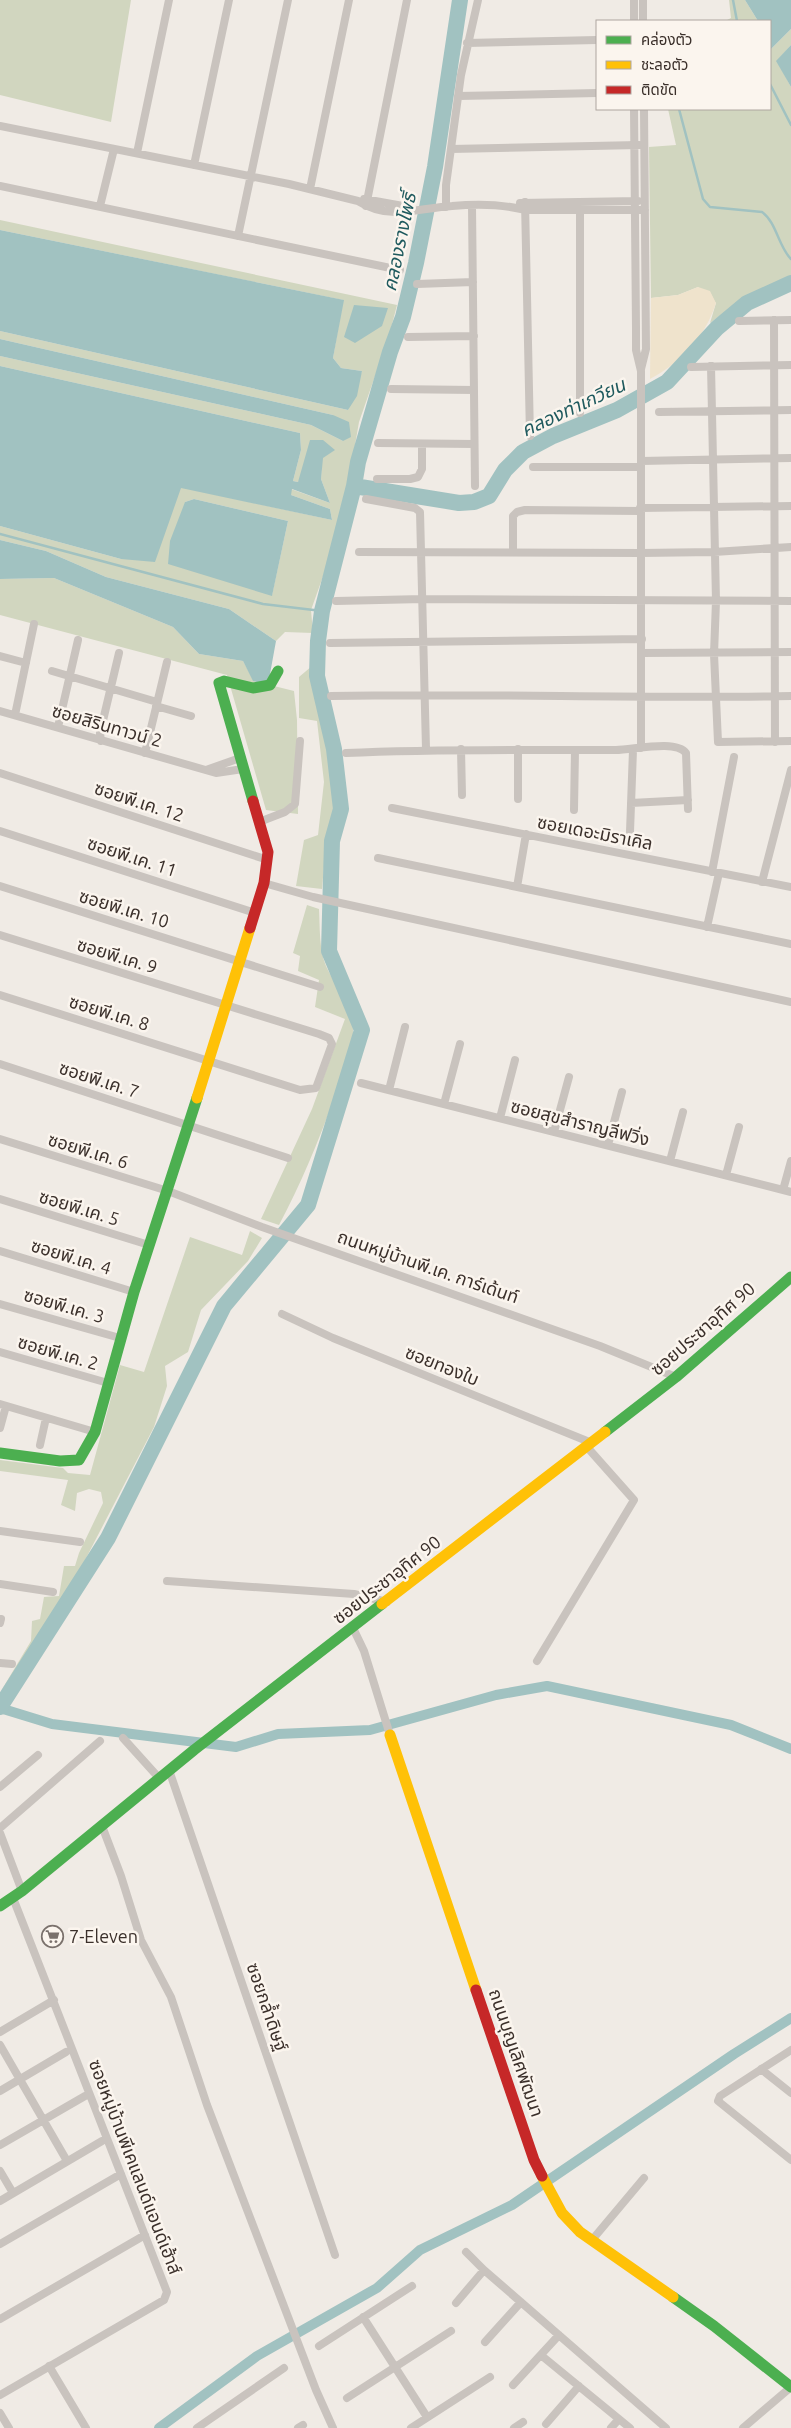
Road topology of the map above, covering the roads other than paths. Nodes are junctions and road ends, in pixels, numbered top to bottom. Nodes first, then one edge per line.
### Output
1 (169, 0) edge
2 (229, 0) edge
3 (288, 0) edge
4 (349, 0) edge
5 (407, 0) edge
6 (478, 0) edge
7 (634, 0) edge
8 (643, 0) edge
9 (634, 20) edge
10 (643, 20) edge
11 (596, 40) edge
12 (467, 44) junction
13 (596, 94) edge
14 (458, 96) junction
15 (634, 110) edge
16 (644, 110) edge
17 (0, 126) edge
18 (645, 144) junction
19 (634, 145) junction
20 (114, 149) junction
21 (451, 149) junction
22 (137, 154) junction
23 (194, 165) junction
24 (250, 177) junction
25 (0, 186) edge
26 (310, 189) junction
27 (645, 201) junction
28 (367, 202) junction
29 (635, 205) junction
30 (100, 206) junction
31 (472, 206) junction
32 (525, 206) junction
33 (580, 206) junction
34 (443, 207) junction
35 (645, 210) junction
36 (238, 236) junction
37 (645, 262) junction
38 (634, 263) junction
39 (400, 270) dead end
40 (473, 282) junction
41 (417, 284) dead end
42 (739, 320) dead end
43 (774, 320) junction
44 (791, 320) edge
45 (646, 327) junction
46 (636, 328) junction
47 (474, 336) junction
48 (408, 337) dead end
49 (774, 365) junction
50 (791, 365) edge
51 (711, 366) junction
52 (691, 367) dead end
53 (641, 371) junction
54 (391, 389) dead end
55 (474, 390) junction
56 (711, 410) junction
57 (775, 410) junction
58 (791, 410) edge
59 (659, 412) dead end
60 (580, 413) dead end
61 (530, 436) dead end
62 (378, 443) dead end
63 (422, 444) junction
64 (474, 444) junction
65 (791, 458) edge
66 (774, 459) junction
67 (711, 460) junction
68 (641, 464) junction
69 (533, 467) dead end
70 (377, 479) dead end
71 (475, 486) dead end
72 (366, 499) dead end
73 (791, 506) edge
74 (776, 507) junction
75 (713, 508) junction
76 (640, 509) junction
77 (776, 547) junction
78 (791, 547) edge
79 (421, 551) junction
80 (513, 551) junction
81 (358, 552) dead end
82 (714, 552) junction
83 (642, 553) junction
84 (423, 599) junction
85 (336, 601) dead end
86 (643, 601) junction
87 (716, 601) junction
88 (776, 601) junction
89 (791, 601) edge
90 (34, 624) dead end
91 (642, 639) junction
92 (78, 640) dead end
93 (424, 642) junction
94 (330, 643) dead end
95 (791, 652) edge
96 (119, 653) dead end
97 (642, 653) junction
98 (775, 653) junction
99 (714, 654) junction
100 (0, 656) edge
101 (167, 662) dead end
102 (26, 663) junction
103 (52, 671) dead end
104 (278, 671) dead end
105 (70, 676) junction
106 (111, 687) junction
107 (424, 694) junction
108 (331, 696) dead end
109 (776, 696) junction
110 (791, 696) edge
111 (643, 697) junction
112 (716, 698) junction
113 (157, 704) junction
114 (0, 711) edge
115 (15, 715) junction
116 (192, 716) dead end
117 (58, 728) junction
118 (101, 741) junction
119 (300, 741) dead end
120 (775, 742) junction
121 (791, 742) edge
122 (426, 749) junction
123 (461, 749) junction
124 (518, 749) junction
125 (637, 749) junction
126 (575, 750) junction
127 (145, 753) junction
128 (346, 753) dead end
129 (734, 757) dead end
130 (242, 763) junction
131 (791, 770) edge
132 (0, 773) edge
133 (462, 795) dead end
134 (518, 800) dead end
135 (688, 800) junction
136 (631, 803) junction
137 (392, 808) dead end
138 (688, 809) dead end
139 (574, 810) dead end
140 (258, 822) junction
141 (0, 830) edge
142 (630, 832) dead end
143 (526, 834) junction
144 (378, 858) dead end
145 (268, 860) junction
146 (716, 872) junction
147 (762, 882) junction
148 (264, 883) junction
149 (0, 886) edge
150 (517, 887) junction
151 (791, 887) edge
152 (255, 913) junction
153 (707, 927) junction
154 (0, 935) edge
155 (791, 944) edge
156 (240, 961) junction
157 (320, 987) dead end
158 (0, 995) edge
159 (791, 1002) edge
160 (226, 1005) junction
161 (406, 1027) dead end
162 (460, 1044) dead end
163 (209, 1060) junction
164 (515, 1060) dead end
165 (0, 1064) edge
166 (569, 1077) dead end
167 (361, 1083) dead end
168 (389, 1090) junction
169 (622, 1092) dead end
170 (444, 1104) junction
171 (683, 1112) dead end
172 (500, 1118) junction
173 (189, 1124) junction
174 (739, 1128) dead end
175 (554, 1132) junction
176 (0, 1139) edge
177 (608, 1145) junction
178 (288, 1158) dead end
179 (670, 1161) junction
180 (791, 1161) edge
181 (726, 1175) junction
182 (168, 1191) junction
183 (787, 1191) edge
184 (0, 1199) edge
185 (150, 1245) junction
186 (0, 1251) edge
187 (791, 1277) edge
188 (134, 1292) junction
189 (0, 1304) edge
190 (282, 1314) dead end
191 (120, 1338) junction
192 (0, 1352) edge
193 (676, 1377) junction
194 (108, 1383) junction
195 (3, 1405) edge
196 (46, 1418) junction
197 (0, 1428) edge
198 (95, 1432) junction
199 (40, 1444) dead end
200 (589, 1445) junction
201 (0, 1453) edge
202 (0, 1531) edge
203 (80, 1542) dead end
204 (167, 1581) dead end
205 (0, 1584) edge
206 (53, 1592) dead end
207 (387, 1602) junction
208 (353, 1628) junction
209 (537, 1661) dead end
210 (0, 1663) edge
211 (12, 1664) dead end
212 (390, 1735) joint
213 (124, 1738) dead end
214 (100, 1741) dead end
215 (38, 1756) dead end
216 (169, 1770) junction
217 (158, 1778) junction
218 (0, 1787) edge
219 (102, 1826) junction
220 (0, 1828) edge
221 (0, 1833) edge
222 (17, 1894) junction
223 (0, 1906) edge
224 (54, 2000) junction
225 (0, 2032) edge
226 (0, 2045) edge
227 (791, 2050) edge
228 (66, 2052) dead end
229 (761, 2070) junction
230 (20, 2079) junction
231 (0, 2090) edge
232 (791, 2093) edge
233 (85, 2096) dead end
234 (43, 2120) junction
235 (102, 2140) dead end
236 (0, 2145) edge
237 (791, 2160) edge
238 (67, 2161) junction
239 (0, 2171) edge
240 (121, 2174) junction
241 (644, 2178) dead end
242 (13, 2193) junction
243 (0, 2201) edge
244 (145, 2235) junction
245 (592, 2240) junction
246 (0, 2244) edge
247 (466, 2252) dead end
248 (335, 2255) dead end
249 (484, 2270) junction
250 (412, 2286) dead end
251 (521, 2302) junction
252 (456, 2303) dead end
253 (363, 2317) junction
254 (0, 2319) edge
255 (451, 2331) dead end
256 (559, 2335) junction
257 (485, 2342) dead end
258 (319, 2346) dead end
259 (542, 2356) junction
260 (49, 2366) junction
261 (284, 2368) dead end
262 (396, 2368) junction
263 (490, 2376) dead end
264 (513, 2385) dead end
265 (579, 2386) junction
266 (791, 2387) edge
267 (0, 2395) edge
268 (347, 2398) dead end
269 (0, 2413) edge
270 (428, 2417) junction
271 (619, 2419) junction
272 (523, 2422) dead end
273 (546, 2424) dead end
274 (334, 2427) edge
275 (9, 2428) edge
276 (86, 2428) edge
277 (197, 2428) edge
278 (411, 2428) edge
279 (514, 2428) edge
280 (611, 2428) edge
281 (630, 2428) edge
282 (666, 2428) edge
283 (743, 2428) edge

1 - 22 street
2 - 23 street
3 - 24 street
4 - 26 street
5 - 28 street
6 - 12 street
7 - 9 street
8 - 10 street
11 - 12 street
12 - 14 street
13 - 14 street
14 - 21 street
15 - 19 street
16 - 18 street
17 - 20 street
18 - 19 street
18 - 27 street
19 - 21 street
19 - 29 street
20 - 22 street
20 - 30 street
21 - 34 street
22 - 23 street
23 - 24 street
24 - 26 street
24 - 36 street
25 - 30 street
26 - 28 street
27 - 29 street
27 - 35 street
28 - 34 street
29 - 33 street
29 - 35 street
29 - 38 street
30 - 36 street
31 - 32 street
31 - 34 street
31 - 40 street
32 - 33 street
32 - 61 street
33 - 60 street
35 - 37 street
36 - 39 street
37 - 38 street
37 - 45 street
38 - 46 street
40 - 41 street
40 - 47 street
42 - 43 street
43 - 44 street
43 - 49 street
45 - 46 street
45 - 53 street
46 - 53 street
47 - 48 street
47 - 55 street
49 - 50 street
49 - 51 street
49 - 57 street
51 - 52 street
51 - 56 street
53 - 68 street
54 - 55 street
55 - 64 street
56 - 57 street
56 - 59 street
56 - 67 street
57 - 58 street
57 - 66 street
62 - 63 street
63 - 64 street
63 - 70 street
64 - 71 street
65 - 66 street
66 - 67 street
66 - 74 street
67 - 68 street
67 - 75 street
68 - 69 street
68 - 76 street
72 - 79 street
73 - 74 street
74 - 75 street
74 - 77 street
75 - 76 street
75 - 82 street
76 - 80 street
76 - 83 street
77 - 78 street
77 - 82 street
77 - 88 street
79 - 80 street
79 - 81 street
79 - 84 street
80 - 83 street
82 - 83 street
82 - 87 street
83 - 86 street
84 - 85 street
84 - 86 street
84 - 93 street
86 - 87 street
86 - 91 street
87 - 88 street
87 - 99 street
88 - 89 street
88 - 98 street
90 - 102 street
91 - 93 street
91 - 97 street
92 - 105 street
93 - 94 street
93 - 107 street
95 - 98 street
96 - 106 street
97 - 99 street
97 - 111 street
98 - 99 street
98 - 109 street
99 - 112 street
100 - 102 street
101 - 113 street
102 - 115 street
103 - 105 street
104 - 130 street
105 - 106 street
105 - 117 street
106 - 113 street
106 - 118 street
107 - 108 street
107 - 111 street
107 - 122 street
109 - 110 street
109 - 112 street
109 - 120 street
111 - 112 street
111 - 125 street
112 - 120 street
113 - 116 street
113 - 127 street
114 - 115 street, ซอยสิรินทาวน์ 2
115 - 117 street, ซอยสิรินทาวน์ 2
117 - 118 street, ซอยสิรินทาวน์ 2
118 - 127 street, ซอยสิรินทาวน์ 2
119 - 140 street
120 - 121 street
122 - 123 street
122 - 128 street
123 - 124 street
123 - 133 street
124 - 126 street
124 - 134 street
125 - 126 street
125 - 135 street
125 - 136 street
126 - 139 street
127 - 130 street, ซอยสิรินทาวน์ 2
129 - 146 street
130 - 140 street
131 - 147 street
132 - 145 street, ซอยพี.เค. 12
135 - 136 street
135 - 138 street
136 - 142 street
137 - 143 street, ซอยเดอะมิราเคิล
140 - 145 street
141 - 152 street, ซอยพี.เค. 11
143 - 146 street, ซอยเดอะมิราเคิล
143 - 150 street
144 - 150 street
145 - 148 street
146 - 147 street, ซอยเดอะมิราเคิล
146 - 153 street
147 - 151 street, ซอยเดอะมิราเคิล
148 - 152 street
148 - 159 street
149 - 156 street, ซอยพี.เค. 10
150 - 153 street
152 - 156 street
153 - 155 street
154 - 160 street, ซอยพี.เค. 9
156 - 157 street, ซอยพี.เค. 10
156 - 160 street
158 - 163 street, ซอยพี.เค. 8
160 - 163 street
160 - 163 street, ซอยพี.เค. 9
161 - 168 street
162 - 170 street
163 - 173 street
164 - 172 street
165 - 173 street, ซอยพี.เค. 7
166 - 175 street
167 - 168 street, ซอยสุขสำราญลีฟวิ่ง
168 - 170 street, ซอยสุขสำราญลีฟวิ่ง
169 - 177 street
170 - 172 street, ซอยสุขสำราญลีฟวิ่ง
171 - 179 street
172 - 175 street, ซอยสุขสำราญลีฟวิ่ง
173 - 178 street, ซอยพี.เค. 7
173 - 182 street
174 - 181 street
175 - 177 street, ซอยสุขสำราญลีฟวิ่ง
176 - 182 street, ซอยพี.เค. 6
177 - 179 street, ซอยสุขสำราญลีฟวิ่ง
179 - 181 street, ซอยสุขสำราญลีฟวิ่ง
180 - 183 street
181 - 183 street, ซอยสุขสำราญลีฟวิ่ง
182 - 185 street
182 - 193 street, ถนนหมู่บ้านพี.เค. การ์เด้นท์
184 - 185 street, ซอยพี.เค. 5
185 - 188 street
186 - 188 street, ซอยพี.เค. 4
187 - 193 street, ซอยประชาอุทิศ 90
188 - 191 street
189 - 191 street, ซอยพี.เค. 3
190 - 200 street, ซอยทองใบ
191 - 194 street
192 - 194 street, ซอยพี.เค. 2
193 - 200 street, ซอยประชาอุทิศ 90
194 - 198 street
195 - 196 street
195 - 197 street
196 - 198 street
196 - 199 street
198 - 201 street
200 - 207 street, ซอยประชาอุทิศ 90
200 - 209 street
202 - 203 street
204 - 207 street
205 - 206 street
207 - 208 street, ซอยประชาอุทิศ 90
208 - 212 street, ถนนบุญเลิศพัฒนา
208 - 216 street, ซอยประชาอุทิศ 90
210 - 211 street
212 - 245 street, ถนนบุญเลิศพัฒนา
213 - 217 street
214 - 220 street
215 - 218 street
216 - 217 street, ซอยประชาอุทิศ 90
216 - 248 street, ซอยกล้ำดิษฐ์
217 - 219 street, ซอยประชาอุทิศ 90
219 - 222 street, ซอยประชาอุทิศ 90
219 - 274 street
221 - 222 street, ซอยหมู่บ้านพีเคแลนด์แอนด์เฮ้าส์
222 - 223 street, ซอยประชาอุทิศ 90
222 - 224 street, ซอยหมู่บ้านพีเคแลนด์แอนด์เฮ้าส์
224 - 225 street
224 - 240 street, ซอยหมู่บ้านพีเคแลนด์แอนด์เฮ้าส์
226 - 230 street
227 - 229 street
228 - 230 street
229 - 232 street
229 - 237 street
230 - 231 street
230 - 234 street
233 - 234 street
234 - 236 street
234 - 238 street
235 - 238 street
238 - 242 street
239 - 242 street
240 - 244 street, ซอยหมู่บ้านพีเคแลนด์แอนด์เฮ้าส์
240 - 246 street
241 - 245 street
242 - 243 street
244 - 254 street
244 - 260 street, ซอยหมู่บ้านพีเคแลนด์แอนด์เฮ้าส์
245 - 266 street, ถนนบุญเลิศพัฒนา
247 - 249 street
249 - 251 street
249 - 252 street
250 - 253 street
251 - 256 street
251 - 257 street
253 - 258 street
253 - 262 street
255 - 262 street
256 - 259 street
256 - 282 street
259 - 264 street
259 - 265 street
260 - 267 street, ซอยหมู่บ้านพีเคแลนด์แอนด์เฮ้าส์
260 - 276 street
261 - 277 street
262 - 268 street
262 - 270 street
263 - 270 street
265 - 271 street
265 - 273 street
266 - 283 street
269 - 275 street
270 - 278 street
271 - 280 street
271 - 281 street
272 - 279 street

